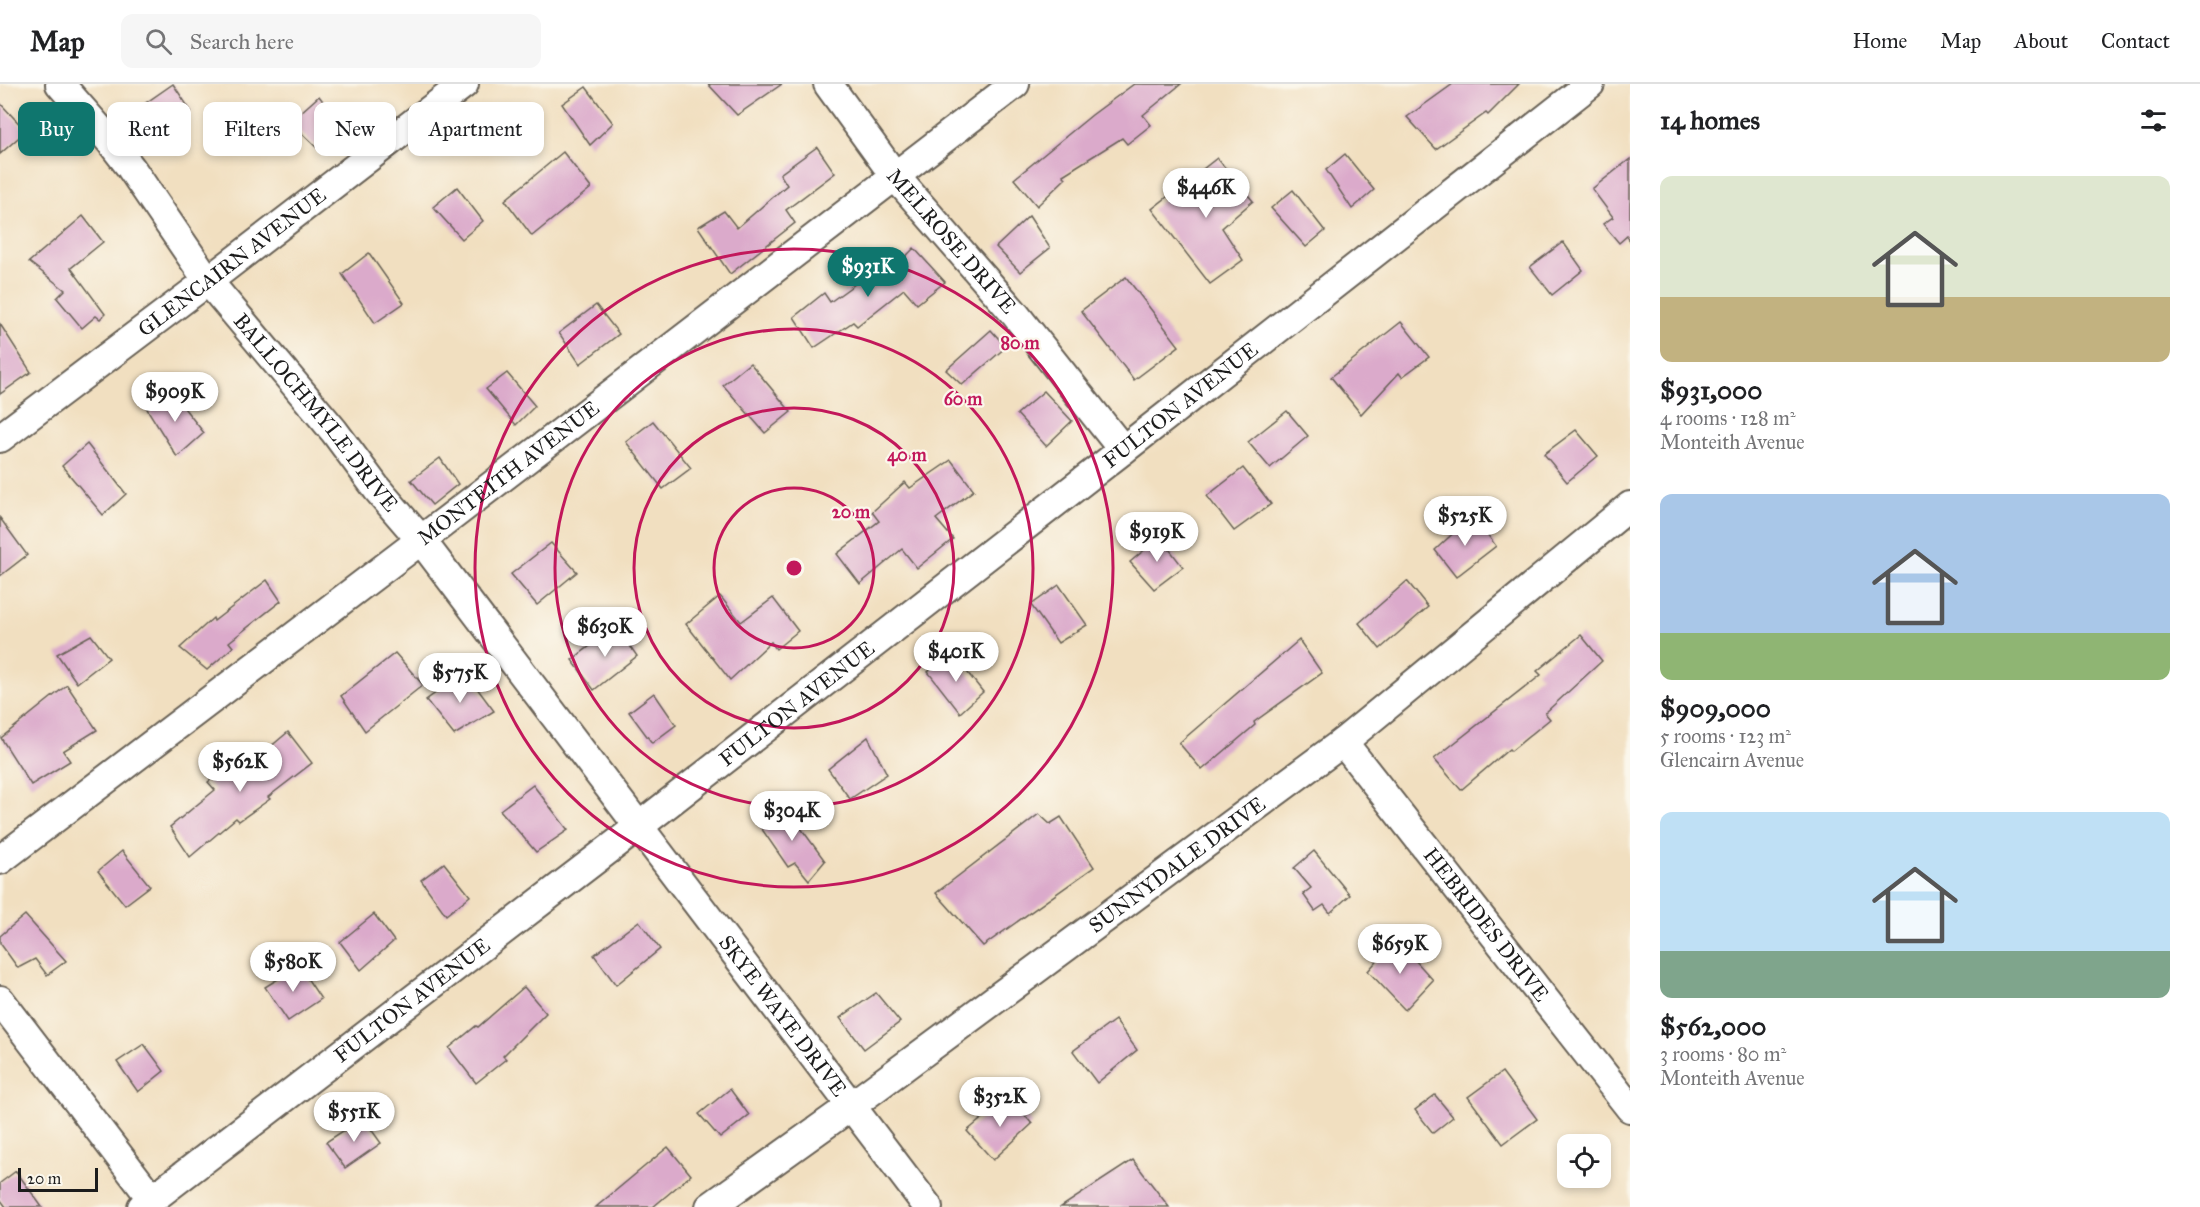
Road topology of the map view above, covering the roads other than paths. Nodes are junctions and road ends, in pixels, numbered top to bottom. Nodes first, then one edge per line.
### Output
1 (60, 84) edge
2 (464, 84) edge
3 (828, 84) edge
4 (1015, 84) edge
5 (1590, 84) edge
6 (894, 175) junction
7 (208, 281) junction
8 (0, 438) edge
9 (1124, 450) junction
10 (1630, 506) edge
11 (421, 540) junction
12 (1343, 742) junction
13 (638, 827) junction
14 (0, 860) edge
15 (0, 1000) edge
16 (851, 1106) junction
17 (1630, 1108) edge
18 (147, 1203) edge
19 (710, 1207) edge
20 (928, 1207) edge

1 - 7 street, BALLOCHMYLE DRIVE
2 - 7 street, GLENCAIRN AVENUE
3 - 6 street, MELROSE DRIVE
4 - 6 street, MONTEITH AVENUE
5 - 9 street, FULTON AVENUE
6 - 9 street, MELROSE DRIVE
6 - 11 street, MONTEITH AVENUE
7 - 8 street, GLENCAIRN AVENUE
7 - 11 street, BALLOCHMYLE DRIVE
9 - 13 street, FULTON AVENUE
10 - 12 street, SUNNYDALE DRIVE
11 - 13 street, BALLOCHMYLE DRIVE
11 - 14 street, MONTEITH AVENUE
12 - 16 street, SUNNYDALE DRIVE
12 - 17 street, HEBRIDES DRIVE
13 - 16 street, SKYE WAYE DRIVE
13 - 18 street, FULTON AVENUE
15 - 18 street
16 - 19 street, SUNNYDALE DRIVE
16 - 20 street, SKYE WAYE DRIVE

